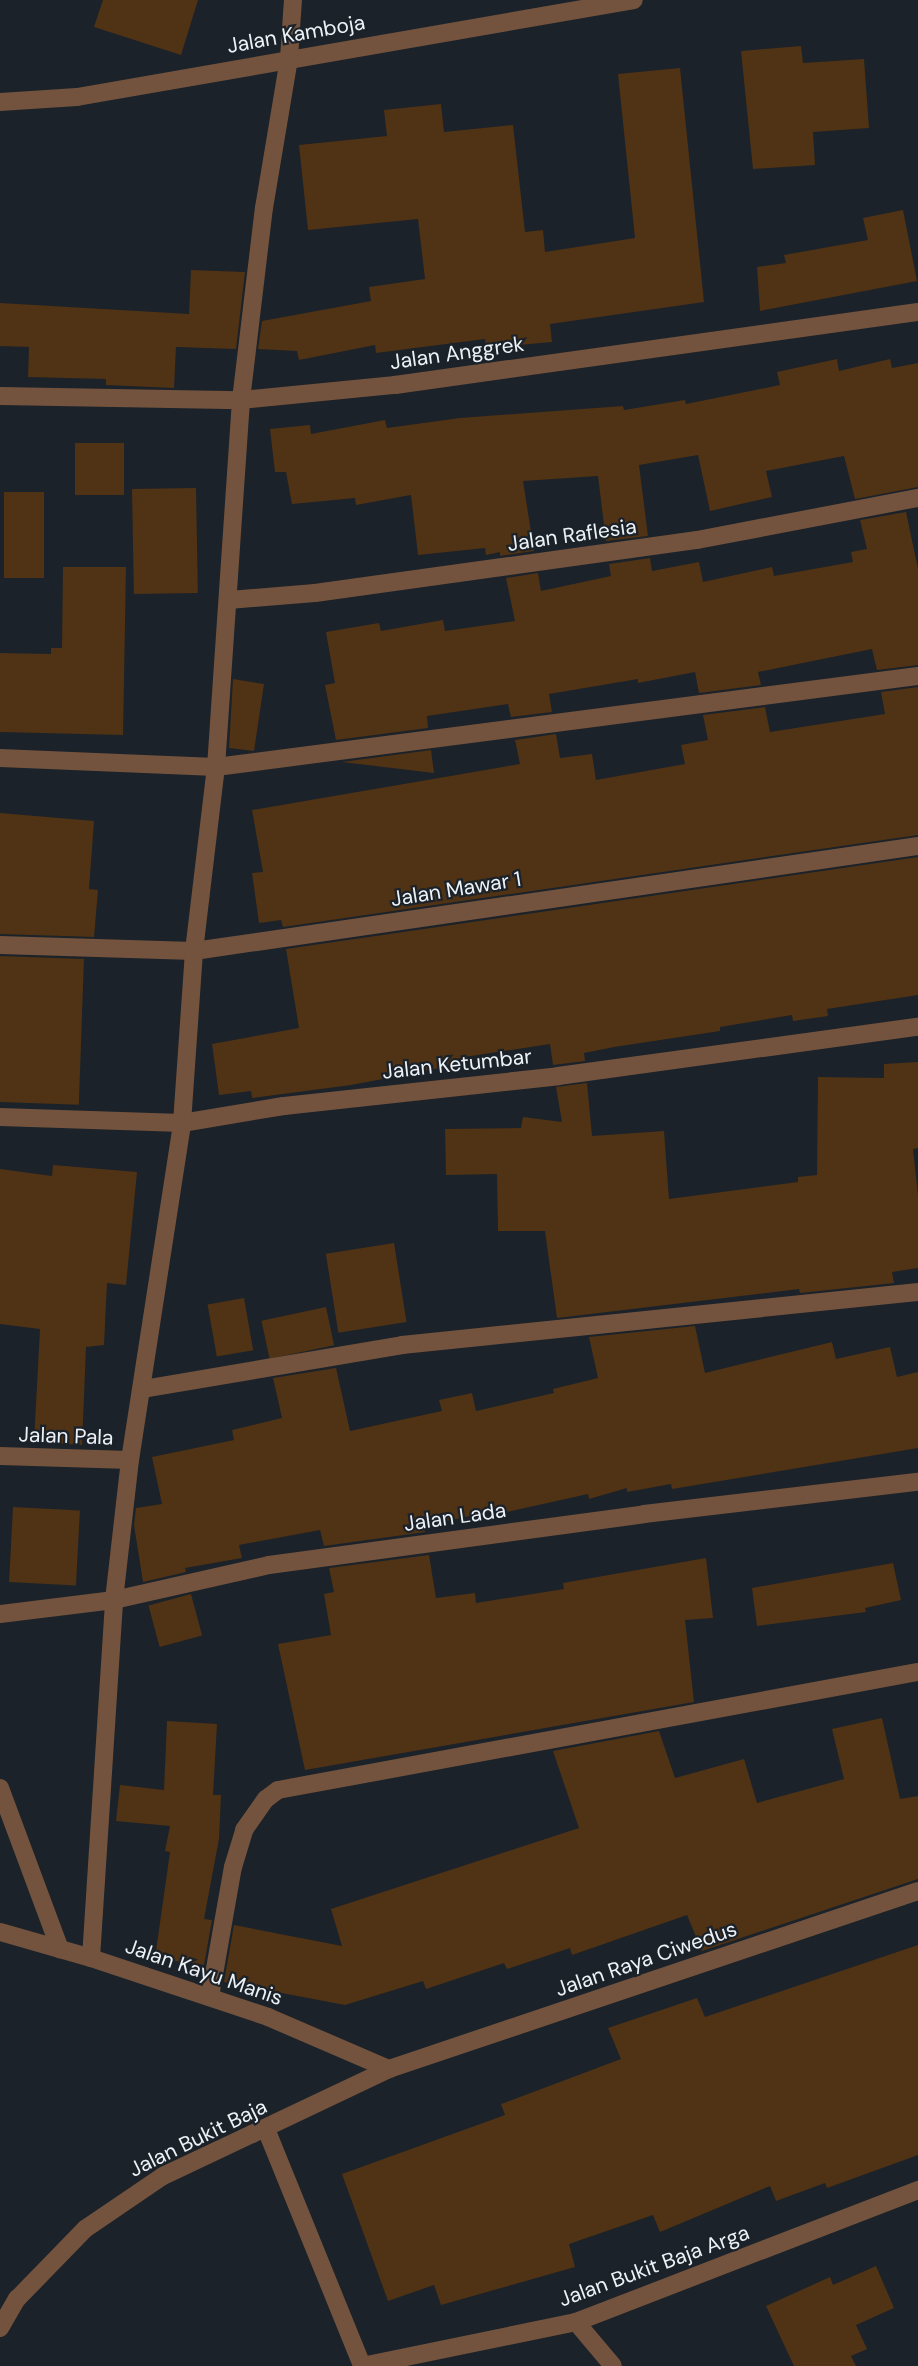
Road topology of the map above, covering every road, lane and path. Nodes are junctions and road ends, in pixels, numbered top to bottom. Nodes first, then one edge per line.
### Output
1 (293, 0) edge
2 (634, 0) edge
3 (289, 58) junction
4 (0, 102) edge
5 (918, 312) edge
6 (0, 396) edge
7 (241, 400) junction
8 (918, 498) edge
9 (229, 600) junction
10 (918, 676) edge
11 (0, 758) edge
12 (216, 767) junction
13 (918, 846) edge
14 (0, 945) edge
15 (195, 951) junction
16 (918, 1027) edge
17 (0, 1117) edge
18 (182, 1123) junction
19 (918, 1292) edge
20 (143, 1389) junction
21 (0, 1456) edge
22 (130, 1460) junction
23 (918, 1482) edge
24 (114, 1600) junction
25 (0, 1614) edge
26 (918, 1672) edge
27 (0, 1788) edge
28 (918, 1891) edge
29 (0, 1932) edge
30 (60, 1949) junction
31 (92, 1958) junction
32 (210, 1997) junction
33 (389, 2069) junction
34 (266, 2129) junction
35 (918, 2190) edge
36 (576, 2322) junction
37 (0, 2328) edge
38 (362, 2366) edge
39 (613, 2366) edge

1 - 3 street
2 - 3 street, Jalan Kamboja
3 - 4 street, Jalan Kamboja
3 - 7 street
5 - 7 street, Jalan Anggrek
6 - 7 street, Jalan Anggrek
7 - 9 street
8 - 9 street, Jalan Raflesia
9 - 12 street
10 - 12 street
11 - 12 street
12 - 15 street
13 - 15 street, Jalan Mawar 1
14 - 15 street, Jalan Mawar 1
15 - 18 street
16 - 18 street, Jalan Ketumbar
17 - 18 street, Jalan Ketumbar
18 - 20 street
19 - 20 street
20 - 22 street
21 - 22 street, Jalan Pala
22 - 24 street
23 - 24 street, Jalan Lada
24 - 25 street, Jalan Lada
24 - 31 street
26 - 32 street
27 - 30 street
28 - 33 street, Jalan Raya Ciwedus
29 - 30 street, Jalan Kayu Manis
30 - 31 street, Jalan Kayu Manis
31 - 32 street, Jalan Kayu Manis
32 - 33 street, Jalan Kayu Manis
33 - 34 street, Jalan Bukit Baja
34 - 37 street, Jalan Bukit Baja
34 - 38 street
35 - 36 street, Jalan Bukit Baja Arga
36 - 38 street, Jalan Bukit Baja Arga
36 - 39 street

